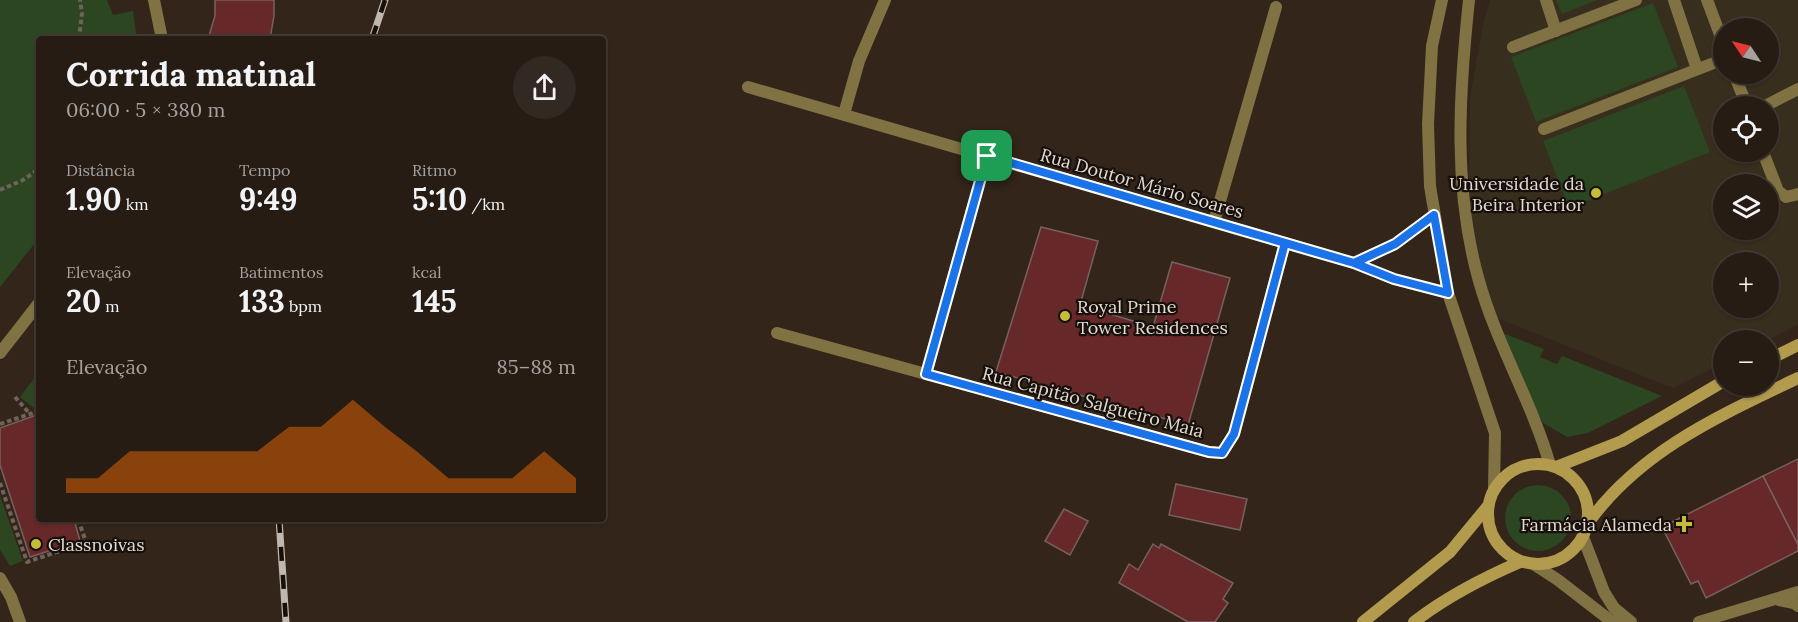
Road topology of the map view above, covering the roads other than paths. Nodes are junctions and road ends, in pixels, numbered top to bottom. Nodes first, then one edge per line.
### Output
1 (154, 0) edge
2 (885, 0) edge
3 (1442, 0) edge
4 (1469, 0) edge
5 (1546, 0) edge
6 (1636, 0) edge
7 (1674, 0) edge
8 (1707, 0) edge
9 (1276, 7) dead end
10 (1714, 18) edge
11 (1556, 31) junction
12 (161, 36) edge
13 (1513, 47) dead end
14 (1713, 63) edge
15 (1697, 69) junction
16 (748, 87) dead end
17 (1798, 88) edge
18 (1779, 99) edge
19 (844, 114) junction
20 (1544, 129) dead end
21 (987, 156) junction
22 (1767, 162) edge
23 (1798, 194) edge
24 (1434, 215) junction
25 (1214, 222) junction
26 (1285, 243) junction
27 (1354, 263) junction
28 (1448, 293) junction
29 (36, 307) edge
30 (777, 333) dead end
31 (1798, 345) edge
32 (0, 353) edge
33 (1779, 354) edge
34 (926, 374) junction
35 (1798, 378) edge
36 (1713, 388) edge
37 (1553, 466) junction
38 (1494, 489) junction
39 (1488, 506) junction
40 (1588, 523) junction
41 (1584, 537) junction
42 (1520, 562) junction
43 (1535, 565) junction
44 (0, 578) edge
45 (1798, 592) edge
46 (1775, 599) junction
47 (1798, 606) edge
48 (20, 622) edge
49 (1363, 622) edge
50 (1414, 622) edge
51 (1617, 622) edge
52 (1631, 622) edge
53 (1699, 622) edge

1 - 12 street
2 - 19 street
3 - 24 street
4 - 37 street
5 - 11 street
6 - 11 street
7 - 15 street
8 - 10 street
9 - 25 street
11 - 13 street
14 - 15 street
15 - 20 street
16 - 19 street, Rua Doutor Mário Soares
17 - 18 street
19 - 21 street, Rua Doutor Mário Soares
21 - 25 street, Rua Doutor Mário Soares
21 - 34 street
22 - 23 street
24 - 27 street
24 - 28 street
25 - 26 street, Rua Doutor Mário Soares
26 - 27 street, Rua Doutor Mário Soares
26 - 34 street, Rua Capitão Salgueiro Maia
27 - 28 street, Rua Doutor Mário Soares
28 - 38 street
29 - 32 street
30 - 34 street, Rua Capitão Salgueiro Maia
31 - 33 main road
35 - 40 main road
36 - 37 main road
37 - 38 main road
37 - 40 main road
38 - 39 main road
39 - 42 main road
39 - 49 main road
40 - 41 main road
41 - 43 main road
41 - 52 street
42 - 43 main road
42 - 50 main road
43 - 51 street
44 - 48 street
45 - 46 street
46 - 47 street
46 - 53 street

